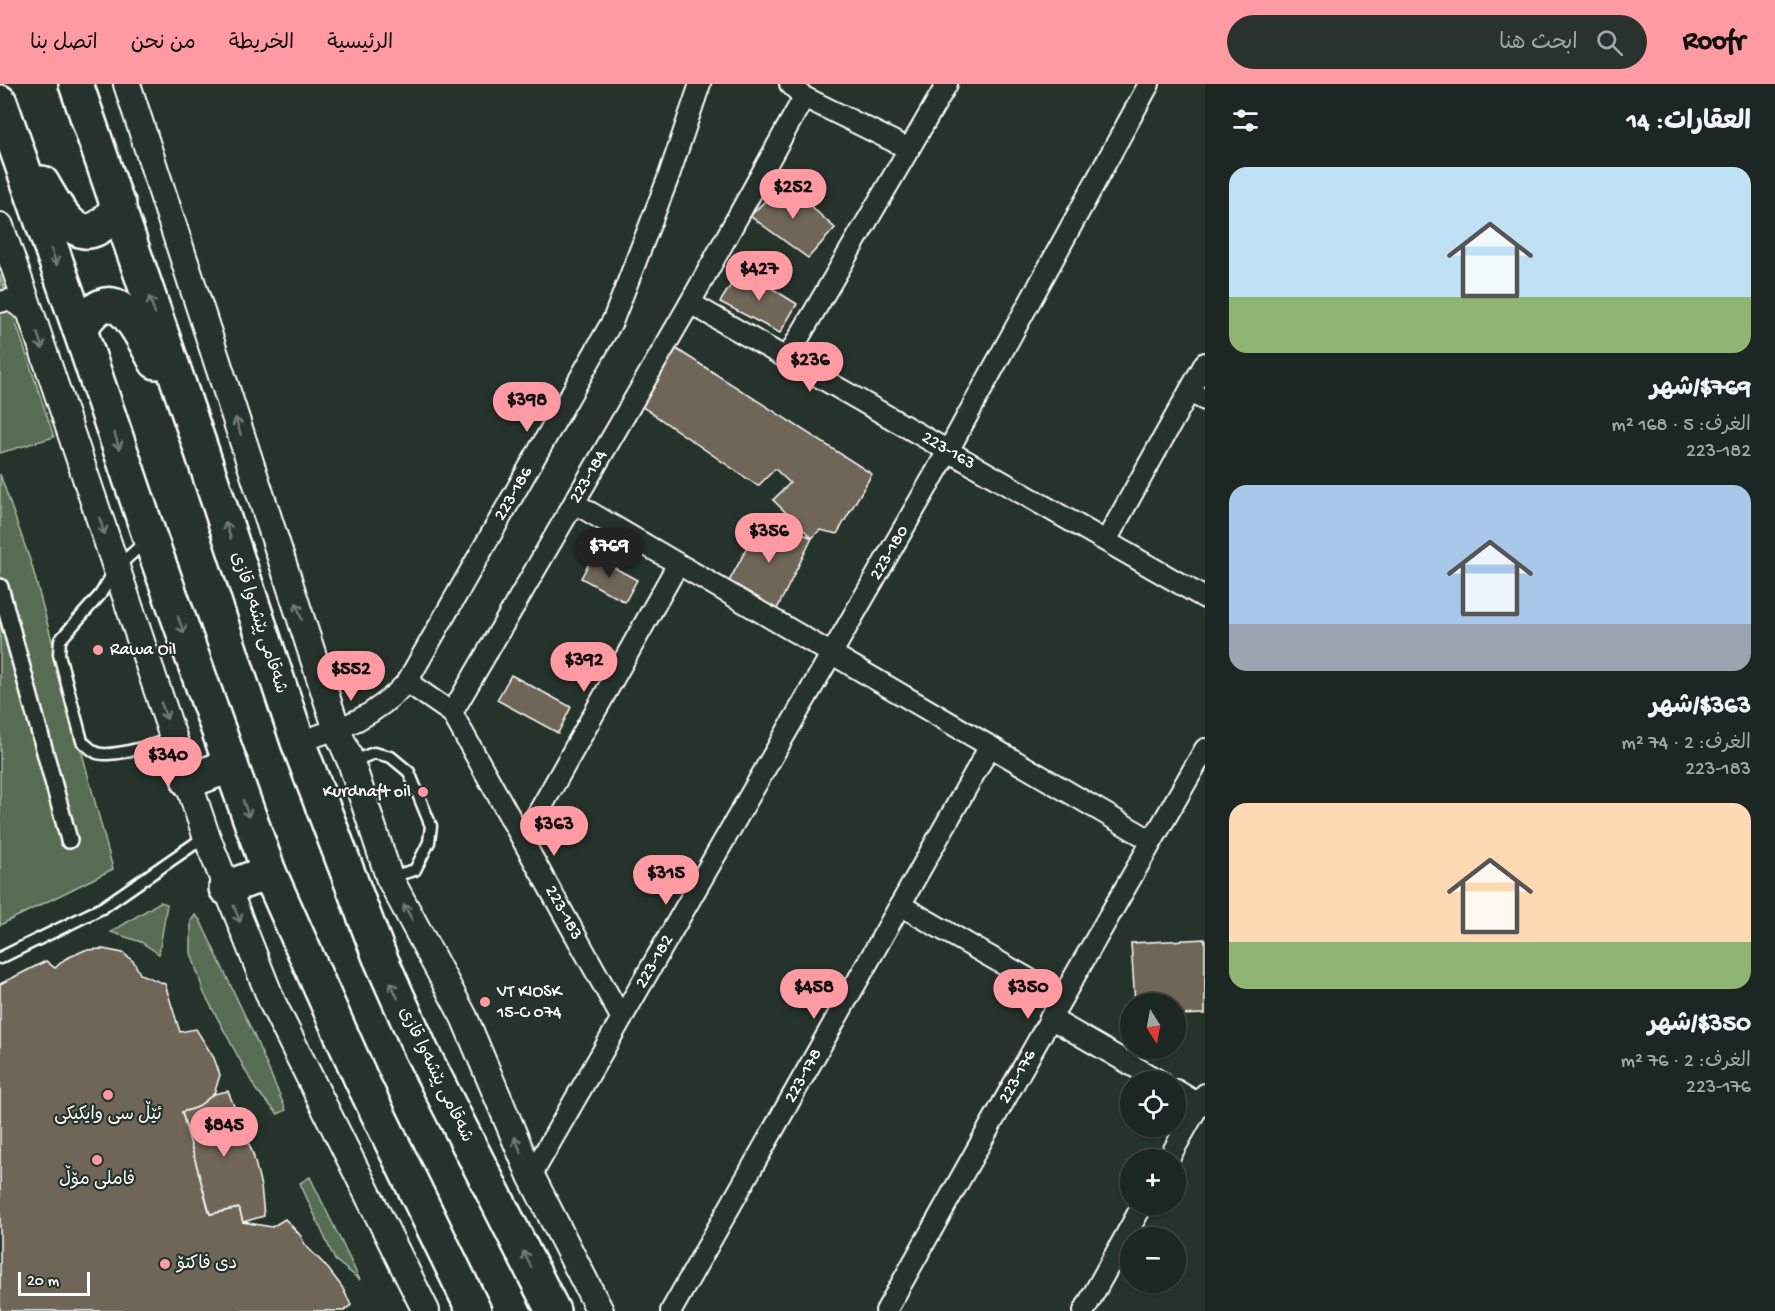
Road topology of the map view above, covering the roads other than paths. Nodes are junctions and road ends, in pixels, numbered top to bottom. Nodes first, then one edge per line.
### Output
1 (76, 84) edge
2 (127, 84) edge
3 (700, 84) edge
4 (946, 84) edge
5 (1149, 84) edge
6 (797, 91) edge
7 (3, 110) edge
8 (909, 149) junction
9 (118, 205) junction
10 (2, 243) edge
11 (0, 302) edge
12 (690, 303) junction
13 (31, 314) junction
14 (80, 330) junction
15 (787, 358) junction
16 (1205, 363) edge
17 (1197, 396) edge
18 (199, 443) junction
19 (948, 451) junction
20 (574, 503) junction
21 (150, 538) junction
22 (1106, 541) junction
23 (678, 564) junction
24 (116, 568) junction
25 (0, 588) edge
26 (1205, 598) edge
27 (832, 654) junction
28 (407, 682) junction
29 (452, 713) junction
30 (337, 730) junction
31 (174, 738) junction
32 (298, 742) junction
33 (990, 746) junction
34 (1205, 749) edge
35 (351, 762) junction
36 (231, 765) junction
37 (189, 782) junction
38 (206, 836) junction
39 (69, 840) dead end
40 (523, 840) junction
41 (1152, 841) junction
42 (268, 872) junction
43 (389, 877) junction
44 (226, 888) junction
45 (900, 905) junction
46 (0, 958) edge
47 (1062, 998) junction
48 (1050, 1018) junction
49 (622, 1019) junction
50 (1142, 1071) edge
51 (1186, 1093) edge
52 (1202, 1099) edge
53 (1174, 1149) edge
54 (531, 1176) junction
55 (1137, 1215) edge
56 (421, 1305) edge
57 (474, 1311) edge
58 (553, 1311) edge
59 (600, 1311) edge
60 (671, 1311) edge
61 (886, 1311) edge
62 (1084, 1311) edge

1 - 9 highway, شەقامی پێشەوا قازی
30 -> 2 street
3 - 28 street, 223-186
4 - 8 street
5 - 19 street, 223-180
6 - 8 street
6 - 12 street, 223-184
7 - 9 highway
7 -> 14 highway
8 - 15 street
18 -> 9 highway, شەقامی پێشەوا قازی
10 - 13 street
11 - 13 street
12 - 15 street, 223-163
12 - 20 street, 223-184
13 -> 24 street
14 - 18 highway
14 -> 21 highway
15 - 19 street, 223-163
16 - 17 street
17 - 22 street
32 -> 18 highway, شەقامی پێشەوا قازی
19 - 22 street, 223-163
19 - 27 street, 223-180
20 - 23 street
20 - 29 street, 223-184
21 - 24 lane
21 -> 36 highway
22 - 26 street, 223-163
23 - 27 street
23 - 40 street
24 -> 31 street
24 - 31 lane
25 - 39 street
27 - 33 street
27 - 49 street, 223-182
28 - 29 street
28 - 30 street, 223-186
29 - 40 street, 223-183
30 - 32 street, 223-186
30 - 35 street
31 - 37 street
58 -> 32 highway, شەقامی پێشەوا قازی
33 - 41 street
33 - 45 street, 223-178
34 - 41 street, 223-176
35 - 43 street
35 - 43 lane
36 - 37 highway
36 -> 42 highway
37 - 38 street
38 - 44 street
38 - 46 lane
40 - 49 street, 223-183
41 - 47 street, 223-176
42 - 44 highway
42 - 57 highway
54 -> 43 street
44 -> 56 street
45 - 47 street
45 - 60 street, 223-178
47 - 48 street, 223-176
48 - 50 street
48 - 61 street, 223-176
49 - 54 street, 223-182
51 - 52 street
52 - 53 street
54 - 59 street
55 - 62 street

